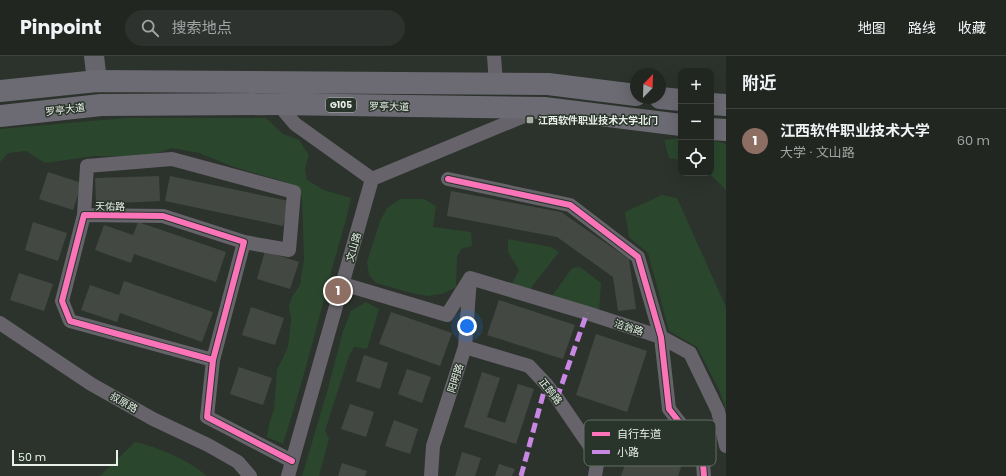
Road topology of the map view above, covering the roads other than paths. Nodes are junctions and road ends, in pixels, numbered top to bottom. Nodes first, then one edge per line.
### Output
1 (94, 56) edge
2 (494, 56) edge
3 (97, 81) junction
4 (496, 84) junction
5 (0, 91) edge
6 (630, 94) edge
7 (666, 99) edge
8 (678, 100) edge
9 (278, 104) junction
10 (714, 104) edge
11 (726, 105) edge
12 (544, 108) junction
13 (0, 116) edge
14 (678, 125) edge
15 (714, 129) edge
16 (726, 130) edge
17 (448, 178) dead end
18 (372, 179) junction
19 (84, 215) junction
20 (244, 242) junction
21 (470, 278) junction
22 (342, 284) junction
23 (0, 323) edge
24 (661, 337) junction
25 (465, 347) junction
26 (213, 360) junction
27 (677, 420) edge
28 (584, 438) edge
29 (726, 446) edge
30 (292, 461) junction
31 (597, 466) edge
32 (703, 466) edge
33 (250, 476) edge
34 (288, 476) edge
35 (431, 476) edge
36 (595, 476) edge
37 (704, 476) edge

1 - 3 main road
2 - 4 street
3 - 4 highway
3 - 5 highway
4 - 6 highway
7 - 8 highway
9 - 12 highway, 罗亭大道 / G105
9 - 13 highway, 罗亭大道 / G105
9 - 18 street
10 - 11 highway
12 - 14 highway, 罗亭大道 / G105
12 - 18 street
15 - 16 highway
17 - 24 street
18 - 22 street, 文山路
19 - 20 street, 天佑路
19 - 20 street, 天佑路
19 - 26 street, 天佑路
20 - 26 street
21 - 22 street
21 - 24 street, 涪翁路
21 - 25 street, 阳明路
22 - 30 street, 文山路
23 - 33 street, 叔原路
24 - 27 street
24 - 29 street, 涪翁路
25 - 28 street, 正鹄路
25 - 35 street, 阳明路
26 - 30 street
30 - 34 street, 文山路
31 - 36 street, 正鹄路
32 - 37 street

